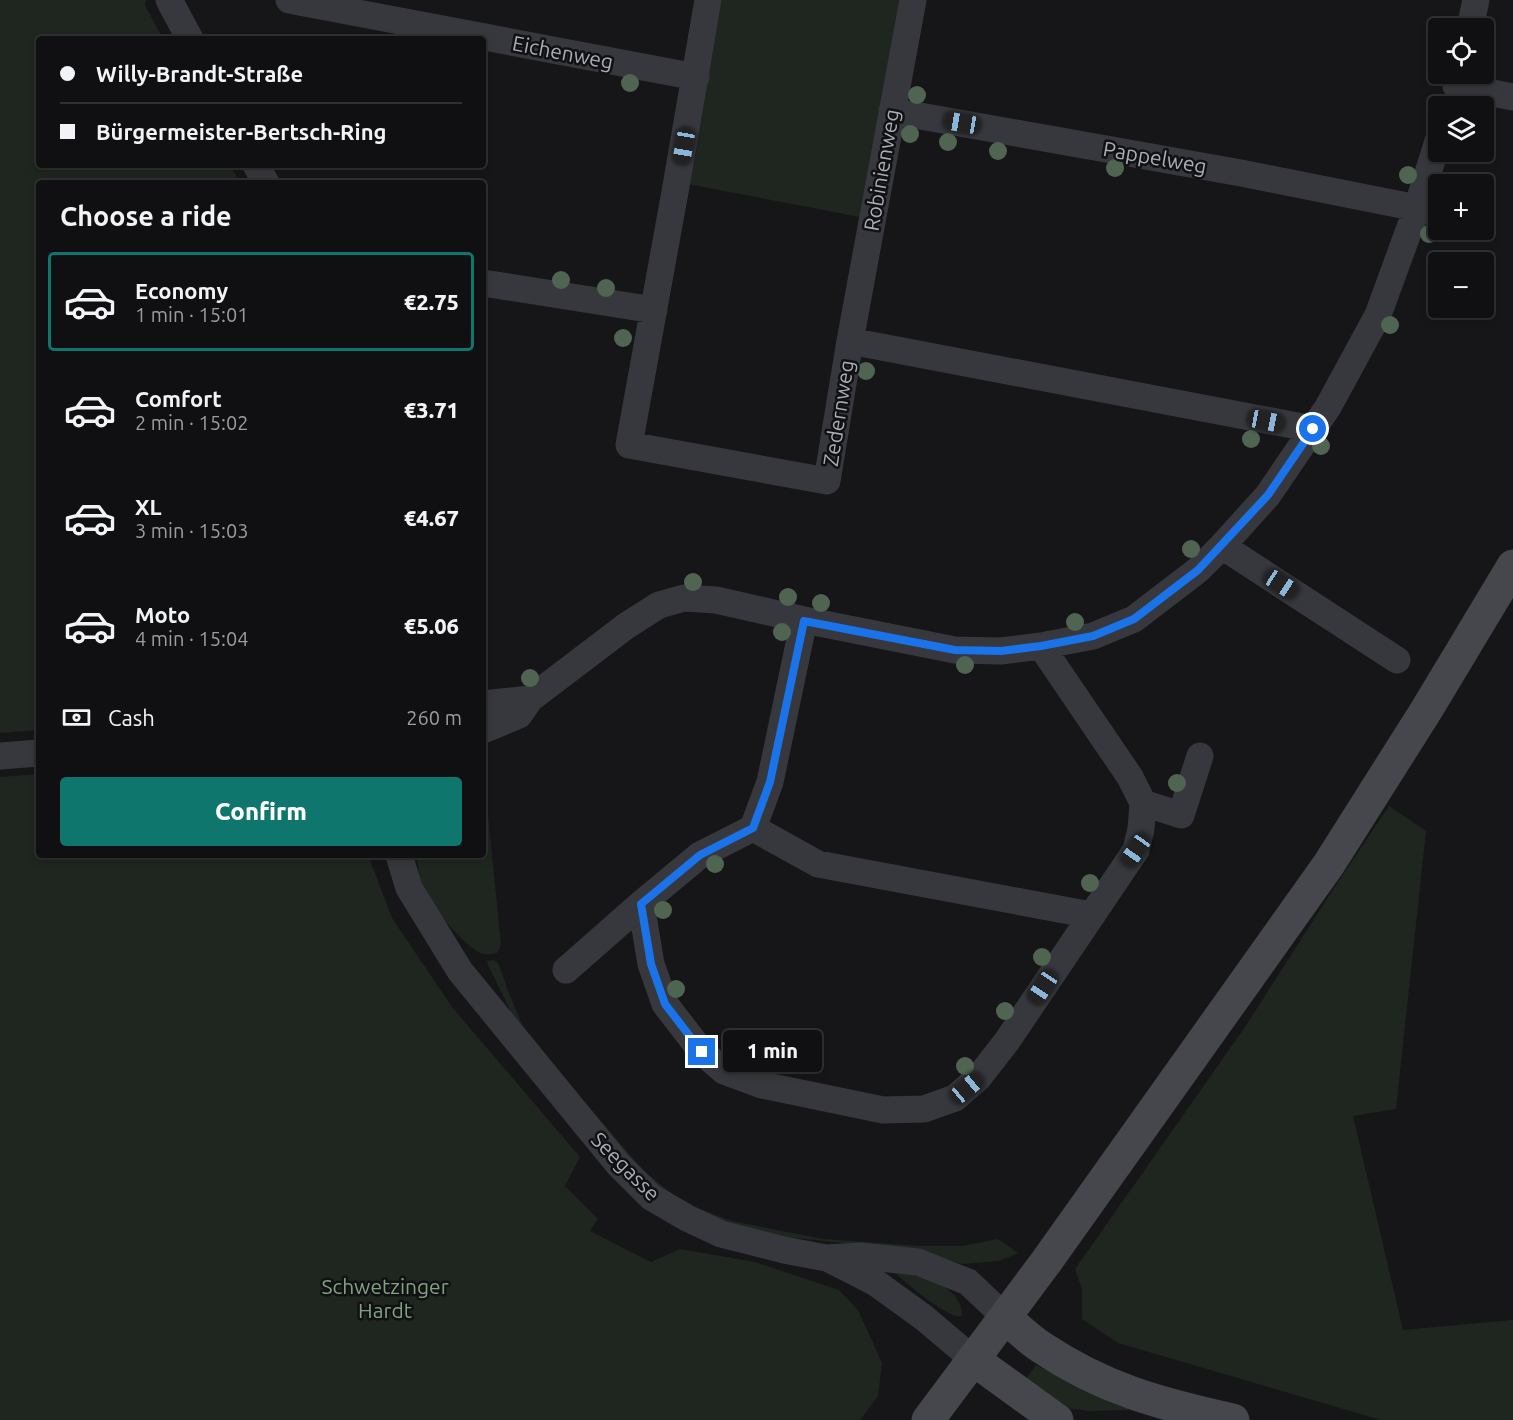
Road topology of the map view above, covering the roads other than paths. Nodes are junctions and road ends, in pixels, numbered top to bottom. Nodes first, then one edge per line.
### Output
1 (169, 0) edge
2 (289, 0) edge
3 (708, 0) edge
4 (913, 0) edge
5 (1476, 0) edge
6 (1472, 18) edge
7 (188, 36) edge
8 (479, 36) edge
9 (486, 37) edge
10 (696, 77) junction
11 (1455, 89) edge
12 (1513, 97) edge
13 (892, 111) junction
14 (1431, 162) edge
15 (1417, 208) junction
16 (486, 283) edge
17 (654, 310) junction
18 (849, 341) junction
19 (1313, 429) junction
20 (1222, 546) junction
21 (1513, 566) edge
22 (804, 621) junction
23 (1041, 646) junction
24 (1397, 660) dead end
25 (530, 699) junction
26 (486, 704) edge
27 (486, 729) edge
28 (36, 753) edge
29 (0, 756) edge
30 (1200, 756) dead end
31 (1143, 802) junction
32 (753, 828) junction
33 (400, 858) edge
34 (641, 904) junction
35 (1090, 915) junction
36 (566, 970) dead end
37 (826, 1258) junction
38 (1006, 1318) junction
39 (974, 1360) junction
40 (1149, 1412) edge
41 (927, 1420) edge
42 (1057, 1420) edge
43 (1233, 1420) edge

1 - 7 street
2 - 8 street, Eichenweg
3 - 10 street
4 - 13 street, Robinienweg
5 - 6 street
9 - 10 street, Eichenweg
10 - 17 street
11 - 12 street
13 - 15 street, Pappelweg
13 - 18 street, Robinienweg
14 - 15 street
15 - 19 street
16 - 17 street
17 - 18 street, Zedernweg
18 - 19 street, Zedernweg
19 - 20 street
20 - 23 street
20 - 24 street
21 - 38 main road
22 - 23 street
22 - 25 street
22 - 32 street
23 - 31 street
25 - 26 street
25 - 27 street
28 - 29 street
30 - 31 street
31 - 35 street
32 - 34 street
32 - 35 street
33 - 37 street, Seegasse
34 - 35 street
34 - 36 street
37 - 38 street, Seegasse
37 - 39 street
38 - 39 main road
38 - 40 main road
39 - 41 main road
39 - 42 main road
40 - 43 main road

